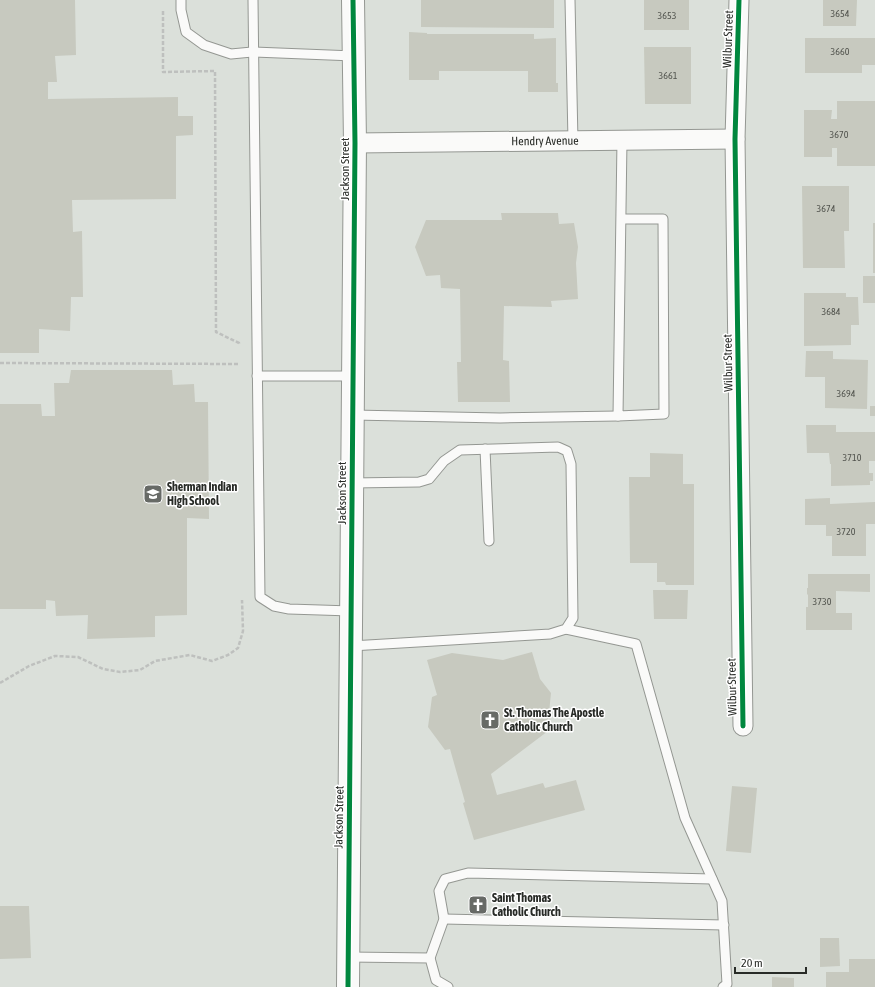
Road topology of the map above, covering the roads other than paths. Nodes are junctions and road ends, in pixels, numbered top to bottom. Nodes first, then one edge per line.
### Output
1 (181, 0) edge
2 (253, 0) edge
3 (353, 0) edge
4 (570, 0) edge
5 (739, 0) edge
6 (252, 52) junction
7 (354, 56) junction
8 (735, 139) junction
9 (622, 140) junction
10 (573, 141) junction
11 (355, 143) junction
12 (621, 219) junction
13 (257, 376) junction
14 (353, 376) junction
15 (353, 415) junction
16 (618, 416) junction
17 (485, 449) junction
18 (352, 483) junction
19 (489, 541) dead end
20 (351, 611) junction
21 (566, 629) junction
22 (351, 646) junction
23 (742, 726) dead end
24 (712, 879) junction
25 (444, 920) junction
26 (724, 925) junction
27 (348, 957) junction
28 (430, 958) junction
29 (725, 986) edge
30 (348, 987) edge
31 (448, 987) edge

1 - 6 lane
2 - 6 lane
3 - 7 street, Jackson Street
4 - 10 lane
5 - 8 street, Wilbur Street
6 - 7 lane
6 - 13 lane
7 - 11 street, Jackson Street
8 - 9 street, Hendry Avenue
8 - 23 street, Wilbur Street
9 - 10 street, Hendry Avenue
9 - 12 lane
10 - 11 street, Hendry Avenue
11 - 14 street, Jackson Street
12 - 16 lane
12 - 16 lane
13 - 14 lane
13 - 20 lane
14 - 15 street, Jackson Street
15 - 16 lane
15 - 18 street, Jackson Street
17 - 18 lane
17 - 19 lane
17 - 21 lane
18 - 20 street, Jackson Street
20 - 22 street, Jackson Street
21 - 22 lane
21 - 24 lane
22 - 27 street, Jackson Street
24 - 25 lane
24 - 26 lane
25 - 26 lane
25 - 28 lane
26 - 29 lane
27 - 28 lane
27 - 30 street, Jackson Street
28 - 31 lane

